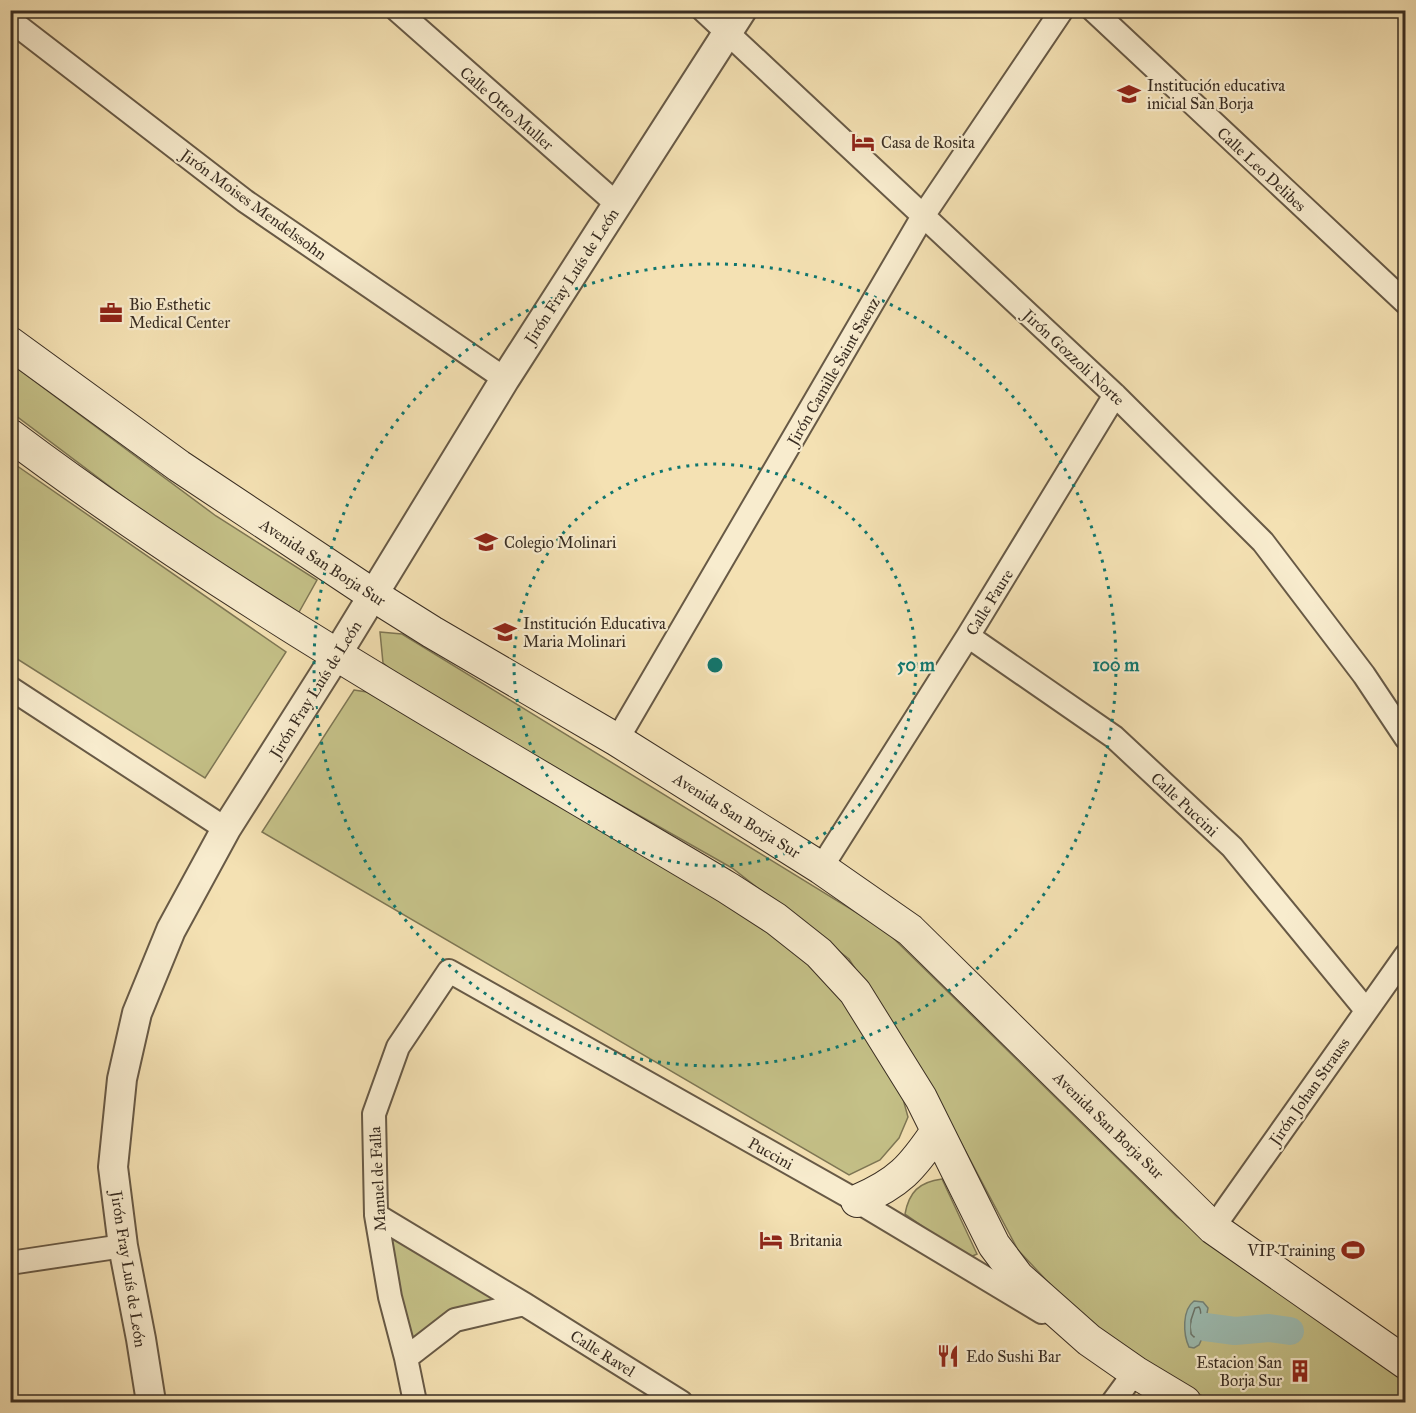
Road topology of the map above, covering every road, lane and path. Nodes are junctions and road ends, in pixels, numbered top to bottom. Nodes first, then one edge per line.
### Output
1 (397, 10) edge
2 (703, 10) edge
3 (1062, 10) edge
4 (1093, 10) edge
5 (10, 20) edge
6 (735, 22) edge
7 (618, 205) junction
8 (923, 216) junction
9 (1406, 303) edge
10 (10, 343) edge
11 (504, 378) junction
12 (1115, 395) junction
13 (10, 435) edge
14 (373, 595) junction
15 (968, 636) junction
16 (337, 654) junction
17 (10, 688) edge
18 (1406, 738) edge
19 (617, 740) junction
20 (226, 829) junction
21 (821, 868) junction
22 (1406, 955) edge
23 (449, 971) joint
24 (1366, 1010) junction
25 (937, 1131) junction
26 (857, 1202) junction
27 (376, 1215) junction
28 (1213, 1228) junction
29 (123, 1246) junction
30 (10, 1263) edge
31 (524, 1304) junction
32 (1089, 1340) junction
33 (406, 1358) junction
34 (1406, 1363) edge
35 (1135, 1372) junction
36 (151, 1402) edge
37 (415, 1402) edge
38 (681, 1402) edge
39 (1113, 1402) edge
40 (1185, 1402) edge

1 - 7 street, Calle Otto Muller
2 - 6 street, Jirón Gozzoli Norte
3 - 8 street, Jirón Camille Saint Saenz
4 - 9 street, Calle Leo Delibes
5 - 11 street, Jirón Moises Mendelssohn
6 - 7 street, Jirón Fray Luís de León
6 - 8 street, Jirón Gozzoli Norte
7 - 11 street, Jirón Fray Luís de León
8 - 12 street, Jirón Gozzoli Norte
8 - 19 street, Jirón Camille Saint Saenz
10 - 14 main road, Avenida San Borja Sur
11 - 14 street, Jirón Fray Luís de León
12 - 15 street, Calle Faure
12 - 18 street, Jirón Gozzoli Norte
13 - 16 main road
14 - 16 street, Jirón Fray Luís de León
14 - 19 main road, Avenida San Borja Sur
15 - 21 street, Calle Faure
15 - 24 street, Calle Puccini
16 - 20 street, Jirón Fray Luís de León
16 - 25 main road
17 - 20 street
19 - 21 main road, Avenida San Borja Sur
20 - 29 street, Jirón Fray Luís de León
21 - 28 main road, Avenida San Borja Sur
22 - 24 street, Jirón Johan Strauss
23 - 26 street, Puccini
23 - 27 street, Manuel de Falla
24 - 28 street, Jirón Johan Strauss
25 - 26 main road
25 - 32 main road
26 - 32 street, Puccini
27 - 31 street, Calle Ravel
27 - 33 street, Manuel de Falla
28 - 34 main road, Avenida San Borja Sur
29 - 30 street
29 - 36 street, Jirón Fray Luís de León
31 - 33 street
31 - 38 street, Calle Ravel
32 - 35 main road
33 - 37 street, Manuel de Falla
35 - 39 street
35 - 40 main road

